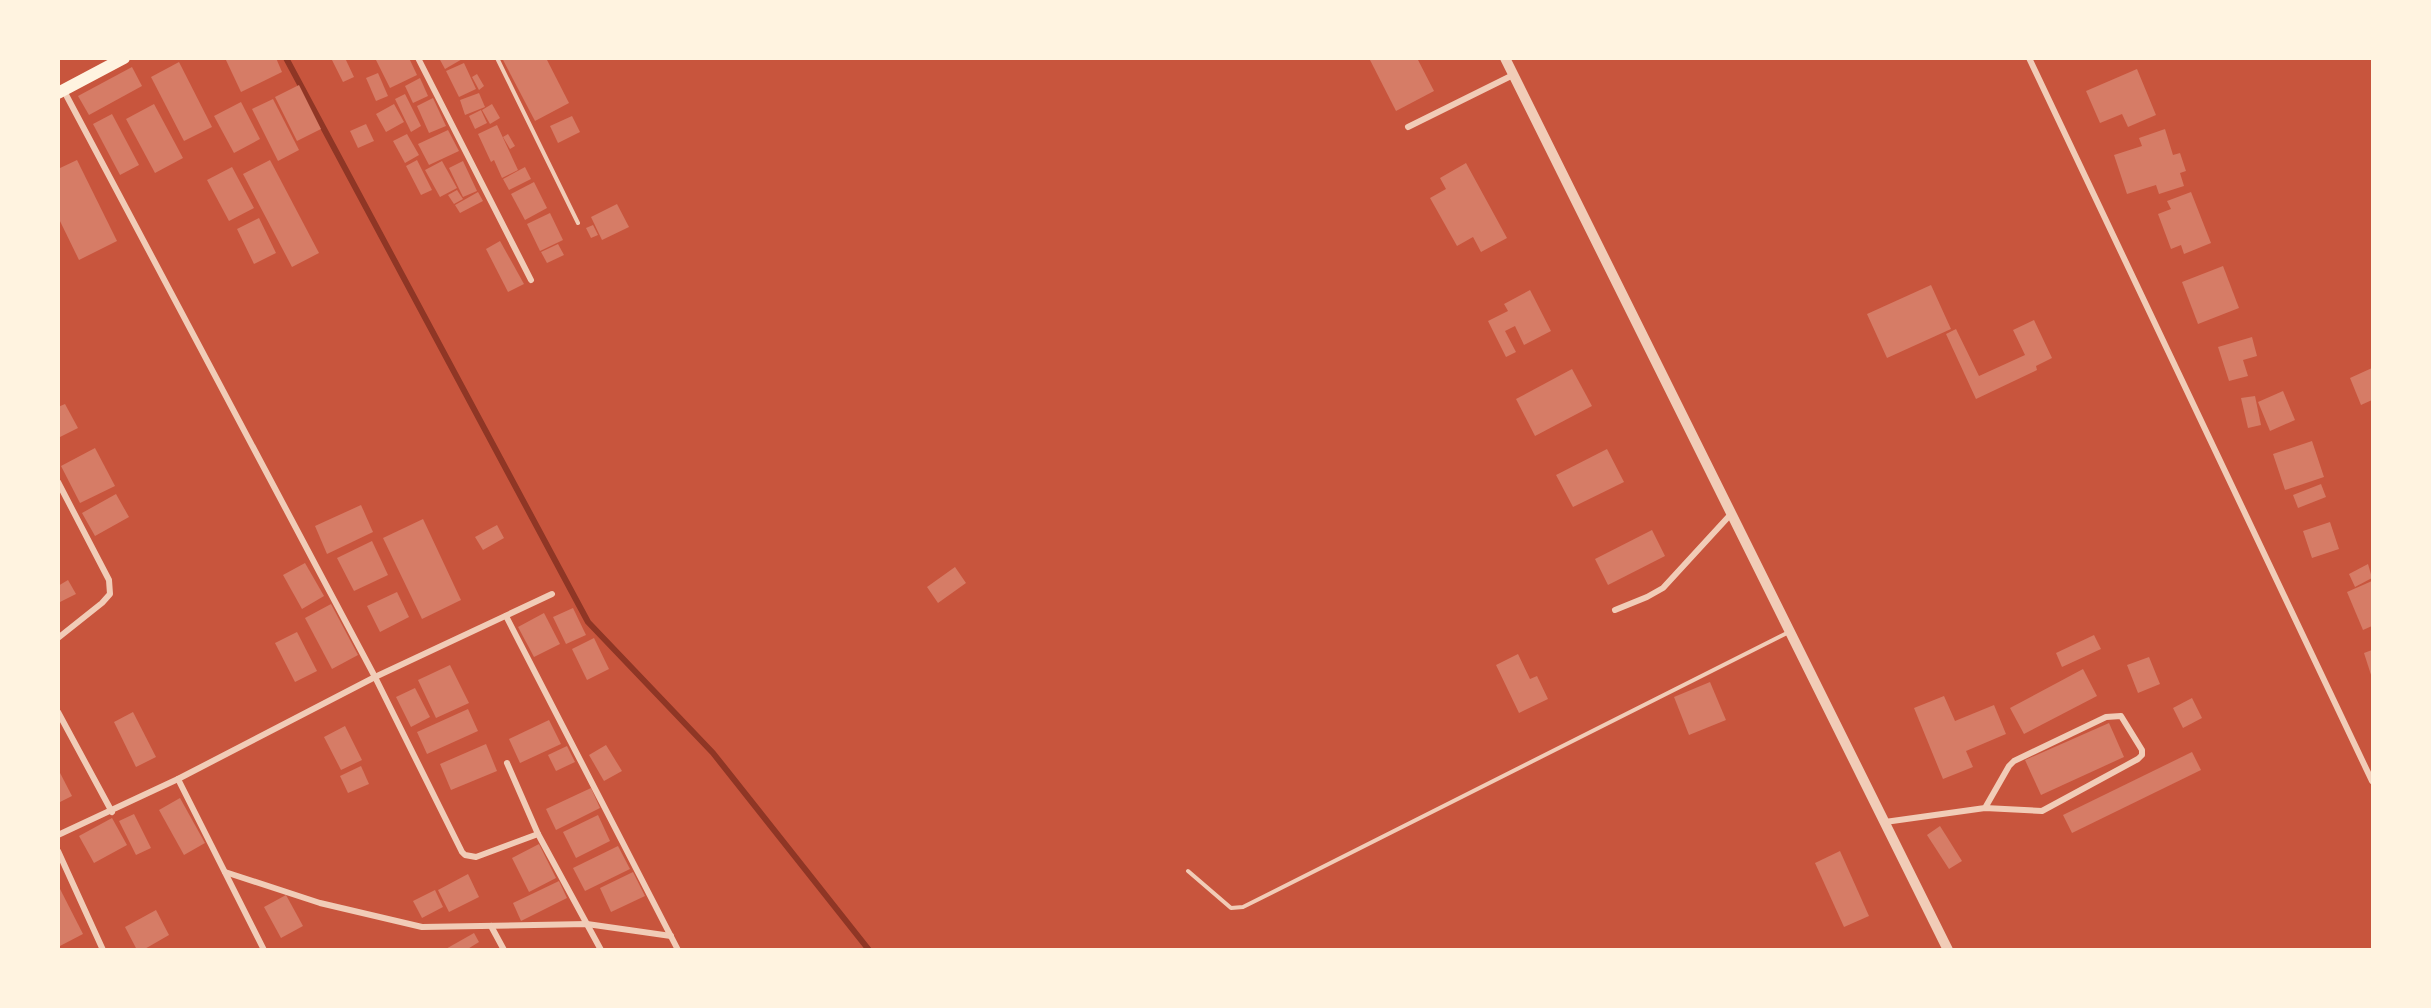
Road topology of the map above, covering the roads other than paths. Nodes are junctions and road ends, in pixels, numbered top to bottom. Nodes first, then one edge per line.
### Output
1 (418, 58) edge
2 (497, 58) edge
3 (1505, 58) edge
4 (2029, 58) edge
5 (120, 59) edge
6 (1513, 75) junction
7 (61, 92) edge
8 (1408, 127) dead end
9 (578, 223) dead end
10 (531, 279) dead end
11 (58, 482) edge
12 (1731, 514) junction
13 (552, 594) dead end
14 (1615, 609) dead end
15 (506, 616) junction
16 (1790, 632) junction
17 (58, 638) edge
18 (375, 677) junction
19 (58, 712) edge
20 (507, 763) dead end
21 (178, 779) junction
22 (2373, 781) edge
23 (1985, 808) junction
24 (112, 812) junction
25 (1884, 822) junction
26 (538, 834) junction
27 (58, 835) edge
28 (58, 851) edge
29 (1188, 871) dead end
30 (225, 872) junction
31 (587, 924) junction
32 (491, 926) junction
33 (671, 936) junction
34 (1947, 949) edge
35 (103, 950) edge
36 (264, 950) edge
37 (504, 950) edge
38 (601, 950) edge
39 (678, 950) edge

1 - 10 street
2 - 9 lane
3 - 6 street
4 - 22 street
5 - 7 main road
6 - 8 street
6 - 12 street
7 - 18 street
11 - 17 street
12 - 14 street
12 - 16 street
13 - 15 street
15 - 18 street
15 - 33 street
16 - 25 street
16 - 29 lane
18 - 21 street
18 - 26 street
19 - 24 street
20 - 26 street
21 - 24 street
21 - 30 street
23 - 23 street
23 - 25 street
24 - 27 street
25 - 34 street
26 - 31 street
28 - 35 street
30 - 32 street
30 - 36 street
31 - 32 street
31 - 33 street
31 - 38 street
32 - 37 street
33 - 39 street

